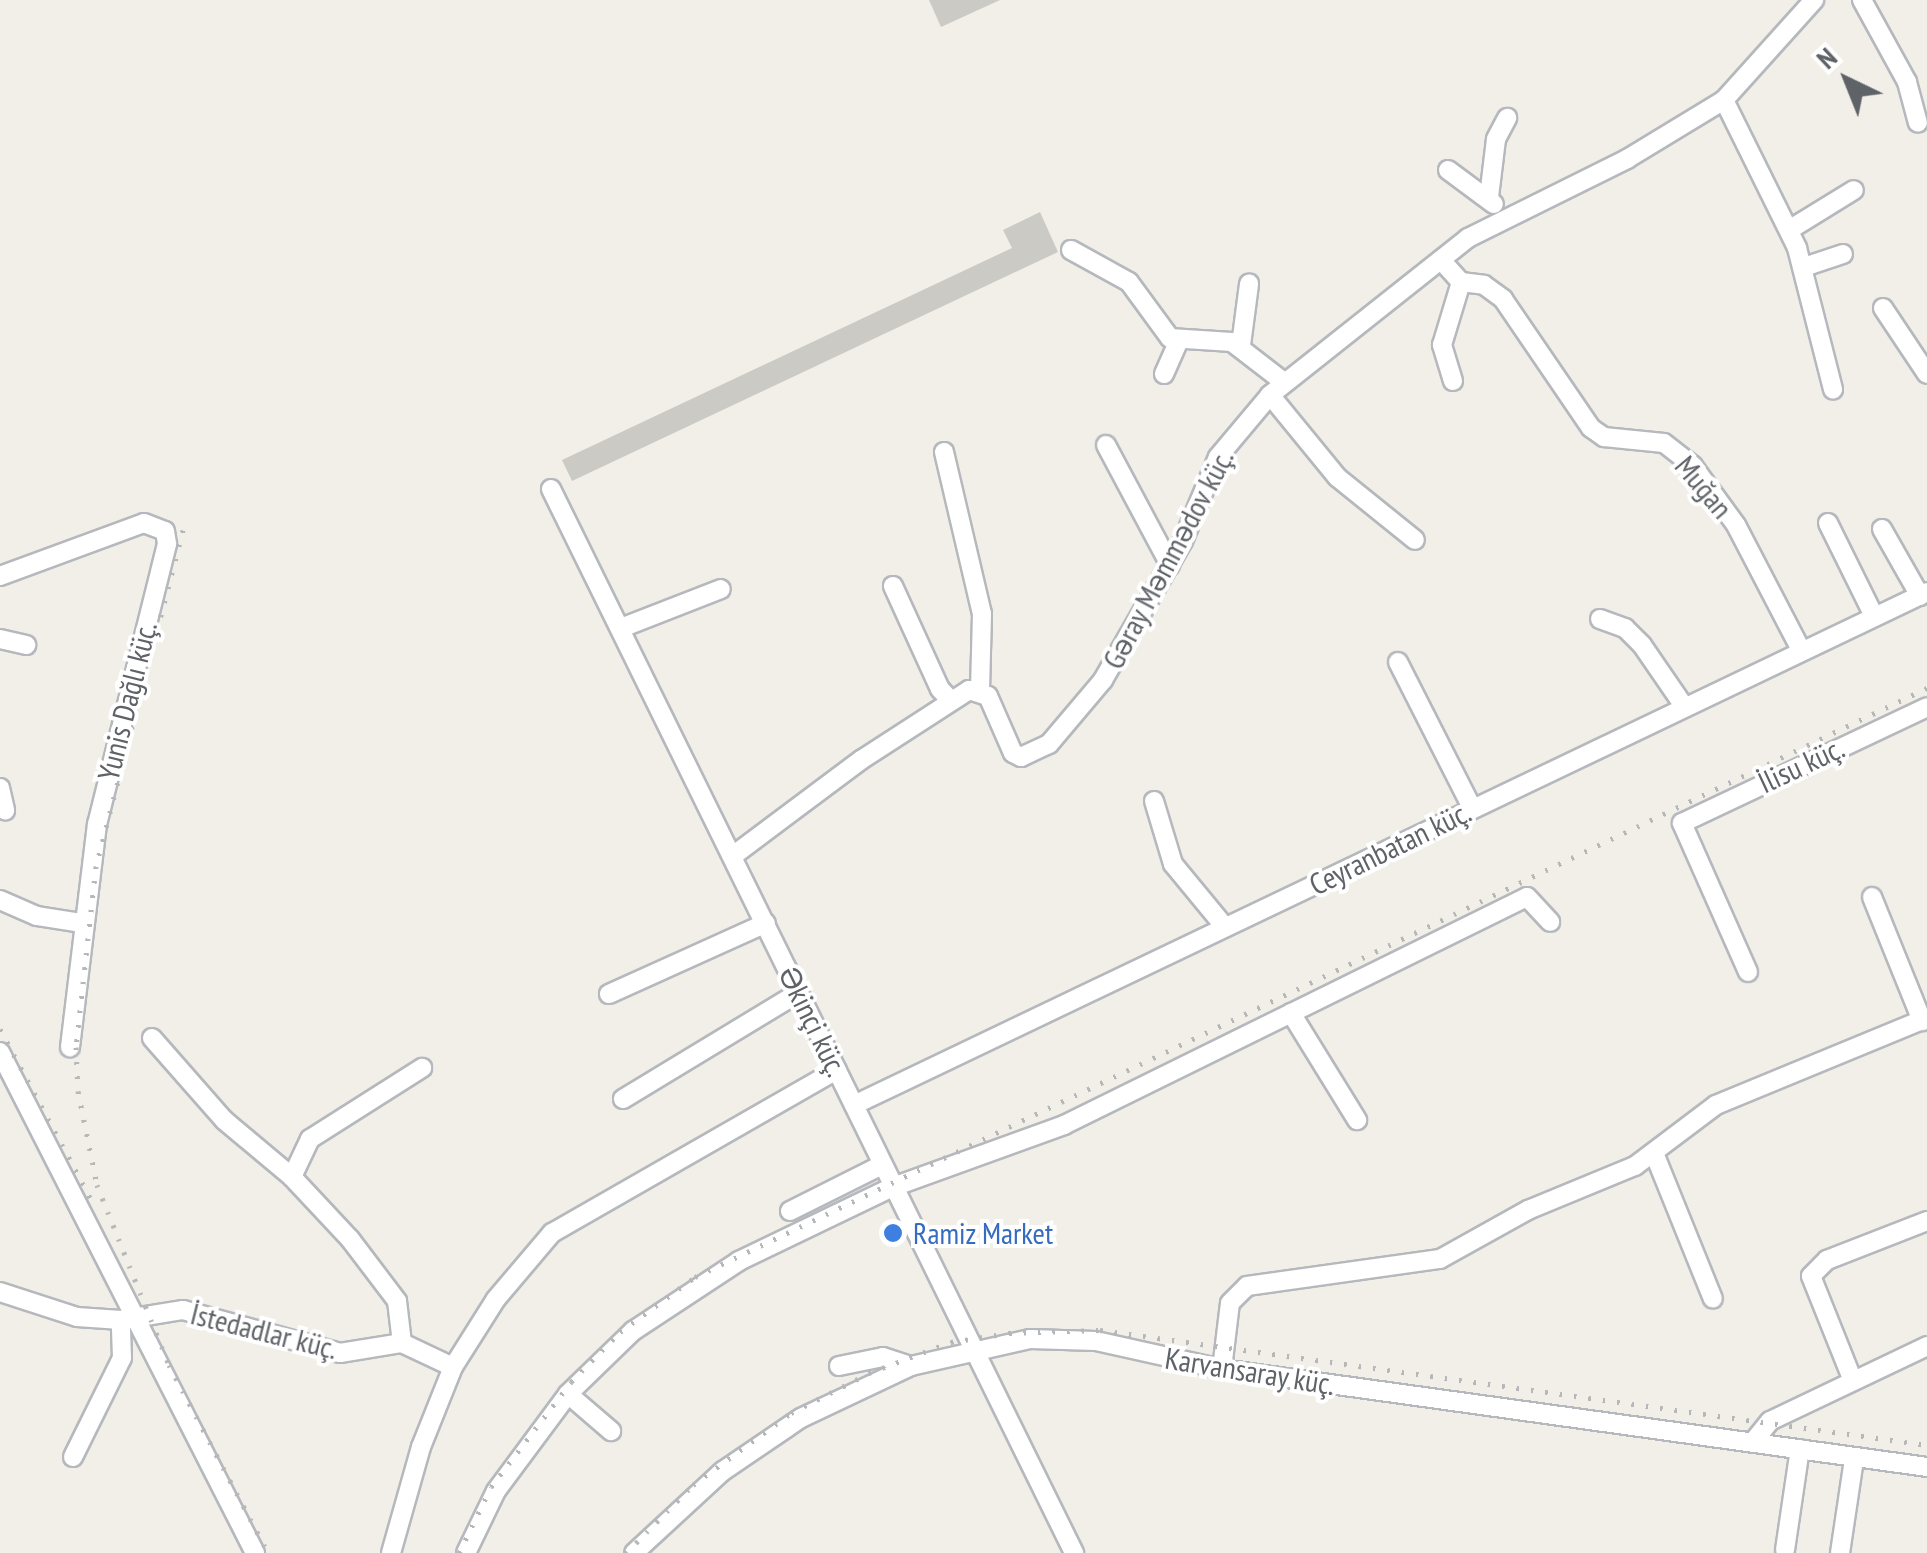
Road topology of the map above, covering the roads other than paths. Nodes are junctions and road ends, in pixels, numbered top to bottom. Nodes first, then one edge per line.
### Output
1 (1814, 0) edge
2 (1862, 0) edge
3 (1724, 100) junction
4 (1507, 118) dead end
5 (1918, 123) dead end
6 (1448, 170) dead end
7 (1854, 190) dead end
8 (1489, 197) junction
9 (1503, 217) junction
10 (1789, 230) junction
11 (1071, 250) dead end
12 (1843, 254) dead end
13 (1441, 260) junction
14 (1804, 266) junction
15 (1461, 282) junction
16 (1249, 284) dead end
17 (1883, 308) dead end
18 (1178, 340) junction
19 (1241, 346) junction
20 (1164, 374) dead end
21 (1927, 374) edge
22 (1454, 381) dead end
23 (1284, 382) junction
24 (1833, 389) dead end
25 (1270, 396) junction
26 (1106, 445) dead end
27 (944, 452) dead end
28 (551, 489) dead end
29 (1828, 523) dead end
30 (1882, 529) dead end
31 (1416, 540) dead end
32 (1170, 565) junction
33 (0, 576) edge
34 (893, 586) dead end
35 (721, 589) dead end
36 (1923, 594) edge
37 (1874, 616) junction
38 (1600, 619) dead end
39 (621, 628) junction
40 (0, 638) edge
41 (26, 645) dead end
42 (1801, 650) junction
43 (1398, 662) dead end
44 (980, 691) junction
45 (951, 701) junction
46 (1684, 706) junction
47 (1927, 707) edge
48 (0, 788) edge
49 (1154, 801) dead end
50 (1472, 808) junction
51 (5, 810) dead end
52 (734, 856) junction
53 (1872, 897) dead end
54 (0, 900) edge
55 (1550, 922) dead end
56 (81, 923) junction
57 (766, 923) junction
58 (1224, 927) junction
59 (1748, 972) dead end
60 (798, 993) junction
61 (609, 994) dead end
62 (1291, 1013) junction
63 (1925, 1019) edge
64 (152, 1038) dead end
65 (70, 1047) dead end
66 (0, 1052) edge
67 (422, 1068) dead end
68 (837, 1070) junction
69 (623, 1099) dead end
70 (854, 1106) junction
71 (1356, 1120) dead end
72 (1654, 1153) junction
73 (882, 1165) junction
74 (292, 1177) junction
75 (893, 1187) junction
76 (790, 1210) dead end
77 (1927, 1221) edge
78 (1713, 1298) dead end
79 (2, 1300) edge
80 (127, 1319) junction
81 (402, 1343) junction
82 (1927, 1346) edge
83 (973, 1348) junction
84 (839, 1366) dead end
85 (911, 1366) junction
86 (453, 1367) junction
87 (1222, 1369) junction
88 (1853, 1381) junction
89 (568, 1394) junction
90 (611, 1431) dead end
91 (1753, 1442) junction
92 (1800, 1449) junction
93 (72, 1457) dead end
94 (1854, 1459) junction
95 (1927, 1468) edge
96 (1785, 1550) dead end
97 (256, 1553) edge
98 (391, 1553) edge
99 (466, 1553) edge
100 (634, 1553) edge
101 (1074, 1553) edge
102 (1840, 1553) edge

1 - 3 street, Gəray Məmmədov küç.
2 - 5 street
3 - 9 street, Gəray Məmmədov küç.
3 - 10 street
4 - 8 street
6 - 8 street
7 - 10 street
8 - 9 street
9 - 13 street, Gəray Məmmədov küç.
10 - 14 street
11 - 18 street
12 - 14 street
13 - 15 street, Muğan
13 - 23 street, Gəray Məmmədov küç.
14 - 24 street
15 - 22 street
15 - 42 street, Muğan
16 - 19 street
17 - 21 street
18 - 19 street
18 - 20 street
19 - 23 street
23 - 25 street, Gəray Məmmədov küç.
25 - 31 street
25 - 32 street, Gəray Məmmədov küç.
26 - 32 street
27 - 44 street
28 - 39 street, Əkinçi küç.
29 - 37 street
30 - 36 street
32 - 44 street, Gəray Məmmədov küç.
33 - 56 street, Yunis Dağlı küç.
34 - 45 street
35 - 39 street
36 - 37 street, Ceyranbatan küç.
37 - 42 street, Ceyranbatan küç.
38 - 46 street
39 - 52 street, Əkinçi küç.
40 - 41 street
42 - 46 street, Ceyranbatan küç.
43 - 50 street
44 - 45 street
45 - 52 street
46 - 50 street, Ceyranbatan küç.
47 - 59 street, İlisu küç.
48 - 51 street
49 - 58 street
50 - 58 street, Ceyranbatan küç.
52 - 57 street, Əkinçi küç.
53 - 63 street
54 - 56 street
55 - 62 street
56 - 65 street, Yunis Dağlı küç.
57 - 60 street, Əkinçi küç.
57 - 61 street
58 - 70 street, Ceyranbatan küç.
60 - 68 street, Əkinçi küç.
60 - 69 street
62 - 71 street
62 - 75 street
63 - 72 street
64 - 74 street
66 - 80 street
67 - 74 street
68 - 70 street, Əkinçi küç.
68 - 86 street
70 - 73 street, Əkinçi küç.
72 - 78 street
72 - 87 street
73 - 75 street, Əkinçi küç.
73 - 76 street
74 - 81 street
75 - 83 street, Əkinçi küç.
75 - 89 street
77 - 88 street
79 - 80 street, İstedadlar küç.
80 - 81 street, İstedadlar küç.
80 - 93 street
80 - 97 street
81 - 86 street
82 - 88 street
83 - 85 street, Karvansaray küç.
83 - 87 street, Karvansaray küç.
83 - 101 street, Əkinçi küç.
84 - 85 street
85 - 100 street, Karvansaray küç.
86 - 98 street
87 - 91 street, Karvansaray küç.
88 - 91 street
89 - 90 street
89 - 99 street
91 - 92 street, Karvansaray küç.
92 - 94 street, Karvansaray küç.
92 - 96 street
94 - 95 street, Karvansaray küç.
94 - 102 street

